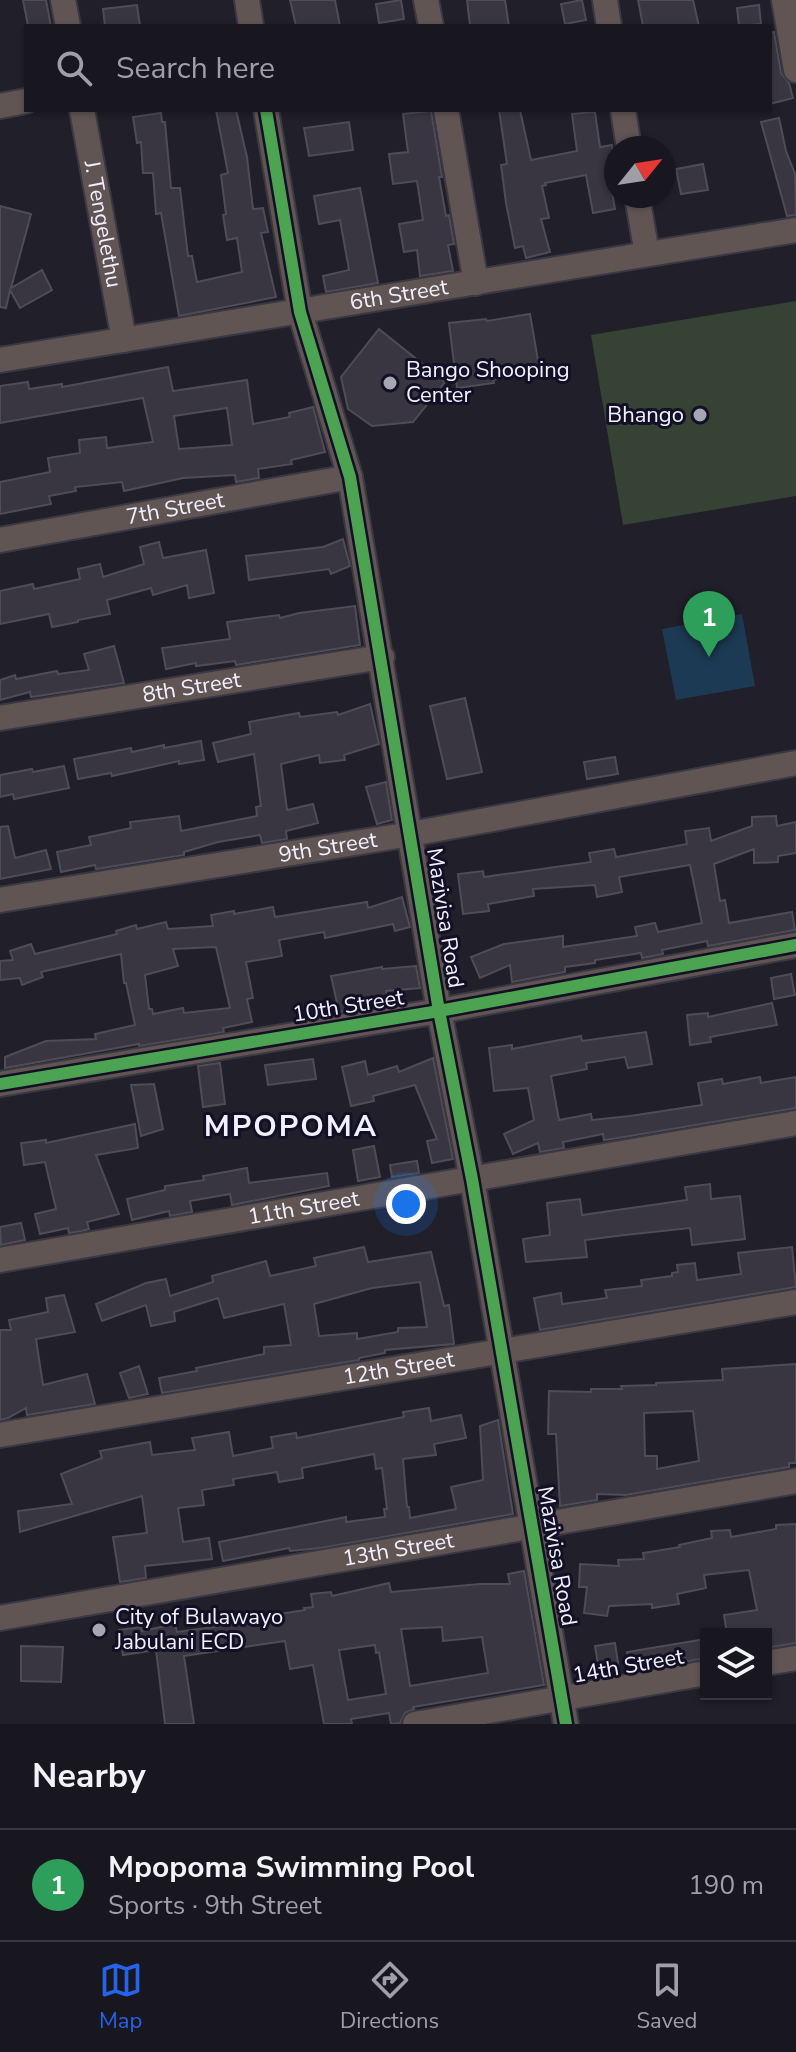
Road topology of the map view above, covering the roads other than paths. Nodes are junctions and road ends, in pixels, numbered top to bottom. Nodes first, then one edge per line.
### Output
1 (63, 0) edge
2 (247, 0) edge
3 (426, 0) edge
4 (605, 0) edge
5 (784, 0) edge
6 (68, 24) edge
7 (251, 24) edge
8 (431, 24) edge
9 (609, 24) edge
10 (796, 70) edge
11 (24, 101) edge
12 (0, 106) edge
13 (82, 112) edge
14 (266, 112) edge
15 (446, 112) edge
16 (623, 112) edge
17 (627, 136) edge
18 (639, 208) edge
19 (796, 230) edge
20 (647, 254) junction
21 (476, 283) junction
22 (300, 312) junction
23 (124, 340) junction
24 (0, 360) edge
25 (350, 477) junction
26 (0, 540) edge
27 (382, 657) junction
28 (0, 718) edge
29 (796, 763) edge
30 (411, 834) junction
31 (0, 900) edge
32 (796, 945) edge
33 (439, 1011) junction
34 (0, 1084) edge
35 (796, 1123) edge
36 (472, 1179) junction
37 (0, 1260) edge
38 (796, 1302) edge
39 (502, 1353) junction
40 (0, 1435) edge
41 (796, 1481) edge
42 (532, 1526) junction
43 (0, 1618) edge
44 (796, 1658) edge
45 (772, 1662) edge
46 (700, 1674) edge
47 (561, 1698) junction
48 (415, 1724) edge
49 (566, 1724) edge

1 - 6 street
2 - 7 street
3 - 8 street
4 - 9 street
5 - 10 street
11 - 12 street
13 - 23 street, J. Tengelethu
14 - 22 street, Mazivisa Road
15 - 21 street
16 - 17 street
18 - 20 street
19 - 20 street, 6th Street
20 - 21 street, 6th Street
21 - 22 street, 6th Street
22 - 23 street, 6th Street
22 - 25 street, Mazivisa Road
23 - 24 street, 6th Street
25 - 26 street, 7th Street
25 - 27 street, Mazivisa Road
27 - 28 street, 8th Street
27 - 30 street, Mazivisa Road
29 - 30 street, 9th Street
30 - 31 street, 9th Street
30 - 33 street, Mazivisa Road
32 - 33 street, 10th Street
33 - 34 street, 10th Street
33 - 36 street, Mazivisa Road
35 - 36 street, 11th Street
36 - 37 street, 11th Street
36 - 39 street, Mazivisa Road
38 - 39 street, 12th Street
39 - 40 street, 12th Street
39 - 42 street, Mazivisa Road
41 - 42 street, 13th Street
42 - 43 street, 13th Street
42 - 47 street, Mazivisa Road
44 - 45 street
46 - 47 street, 14th Street
47 - 48 street, 14th Street
47 - 49 street, Mazivisa Road

